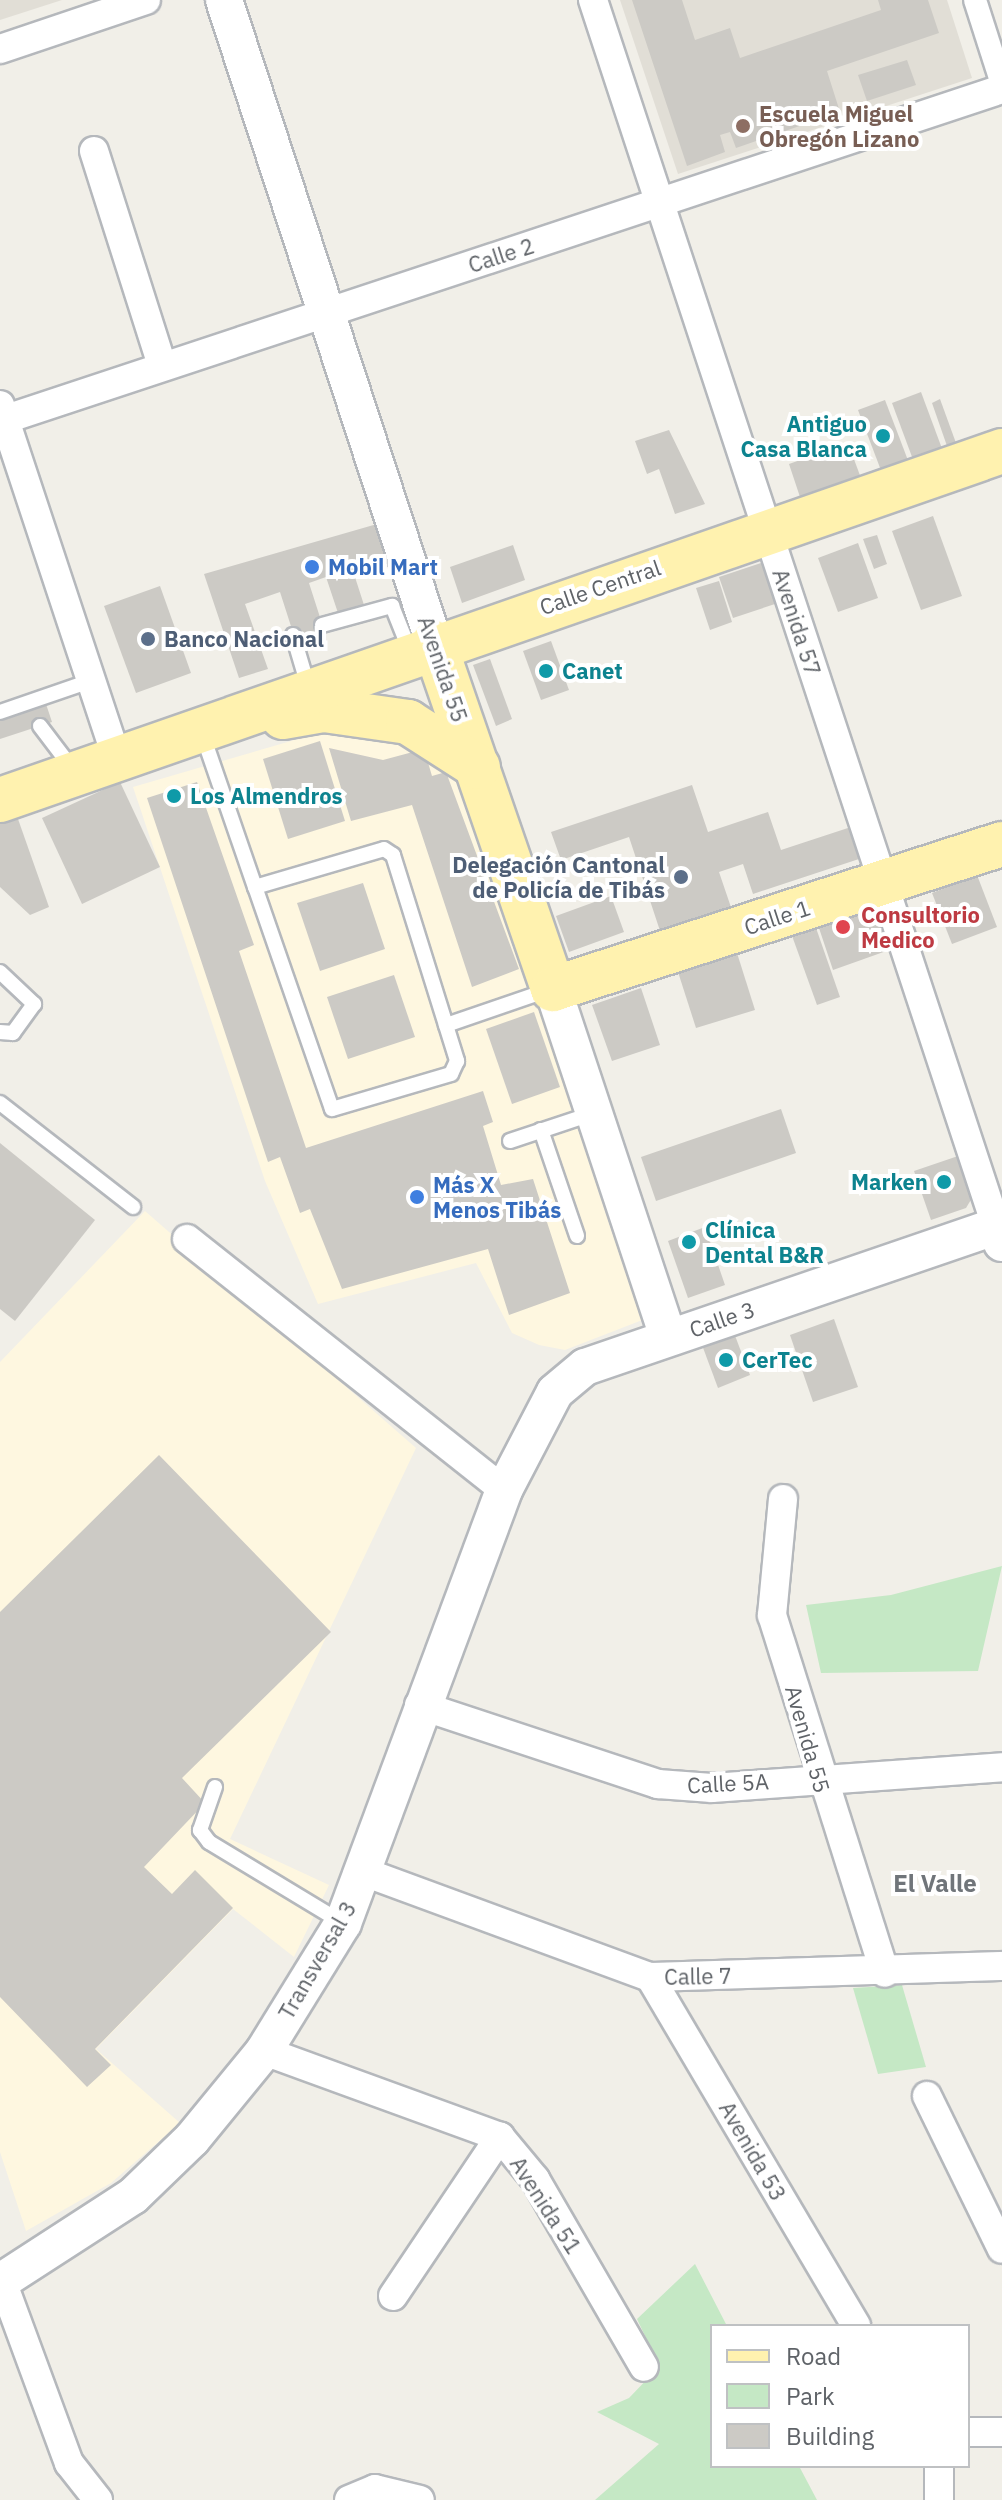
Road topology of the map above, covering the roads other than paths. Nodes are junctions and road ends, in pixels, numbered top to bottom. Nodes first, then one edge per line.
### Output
1 (146, 0) edge
2 (224, 0) edge
3 (593, 0) edge
4 (975, 0) edge
5 (0, 49) edge
6 (1002, 87) edge
7 (94, 151) dead end
8 (659, 203) junction
9 (325, 313) junction
10 (162, 366) junction
11 (2, 415) edge
12 (1002, 451) edge
13 (767, 529) junction
14 (322, 625) dead end
15 (293, 635) dead end
16 (422, 648) junction
17 (90, 681) junction
18 (309, 689) junction
19 (0, 712) edge
20 (40, 726) dead end
21 (202, 732) junction
22 (118, 761) junction
23 (478, 767) junction
24 (77, 775) junction
25 (0, 800) edge
26 (1002, 844) edge
27 (883, 883) junction
28 (255, 887) junction
29 (0, 972) edge
30 (553, 989) junction
31 (446, 1025) junction
32 (0, 1032) edge
33 (0, 1103) edge
34 (594, 1113) junction
35 (541, 1130) junction
36 (510, 1141) dead end
37 (133, 1207) dead end
38 (1000, 1231) edge
39 (577, 1236) dead end
40 (187, 1239) dead end
41 (668, 1337) junction
42 (504, 1490) junction
43 (783, 1499) dead end
44 (419, 1705) junction
45 (1002, 1767) edge
46 (817, 1775) junction
47 (215, 1787) dead end
48 (364, 1872) junction
49 (343, 1923) junction
50 (1002, 1966) edge
51 (885, 1973) junction
52 (650, 1977) junction
53 (264, 2051) junction
54 (927, 2096) dead end
55 (500, 2137) junction
56 (1002, 2249) edge
57 (1, 2282) edge
58 (393, 2296) dead end
59 (855, 2324) edge
60 (644, 2367) dead end
61 (970, 2432) edge
62 (1002, 2432) edge
63 (939, 2468) edge
64 (98, 2500) edge
65 (349, 2500) edge
66 (420, 2500) edge
67 (939, 2500) edge

1 - 5 street
2 - 9 street, Avenida 55
3 - 8 street, Avenida 57
4 - 6 street
6 - 8 street, Calle 2
7 - 10 street
8 - 9 street, Calle 2
8 - 13 street, Avenida 57
9 - 10 street, Calle 2
9 - 16 street, Avenida 55
10 - 11 street, Calle 2
11 - 17 street
12 - 13 main road, Calle Central
13 - 16 main road, Calle Central
13 - 27 street, Avenida 57
14 - 16 lane
15 - 18 lane
16 - 18 main road, Calle Central
16 - 23 main road, Avenida 55
17 - 19 lane
17 - 22 street
18 - 21 main road, Calle Central
20 - 24 lane
21 - 22 main road, Calle Central
21 - 23 main road, Calle Central
21 - 28 lane
22 - 24 main road, Calle Central
23 - 30 main road, Avenida 55
24 - 25 main road, Calle Central
26 - 27 main road, Calle 1
27 - 30 main road, Calle 1
27 - 38 street, Avenida 57
28 - 31 lane
28 - 31 lane
29 - 32 lane
30 - 31 lane
30 - 34 street, Avenida 55
33 - 37 lane
34 - 35 lane
34 - 41 street, Avenida 55
35 - 36 lane
35 - 39 lane
38 - 41 street, Calle 3
40 - 42 street
41 - 42 street, Calle 3
42 - 44 street, Transversal 3
43 - 46 street, Avenida 55
44 - 46 street, Calle 5A
44 - 48 street, Transversal 3
45 - 46 street, Calle 5A
46 - 51 street, Avenida 55
47 - 49 lane
48 - 49 street, Transversal 3
48 - 52 street, Calle 7
49 - 53 street, Transversal 3
50 - 51 street, Calle 7
51 - 52 street, Calle 7
52 - 59 street, Avenida 53
53 - 55 street, Avenida 51
53 - 57 street, Transversal 3
54 - 56 street
55 - 58 street
55 - 60 street, Avenida 51
57 - 64 street
61 - 62 street
63 - 67 street
65 - 66 street

